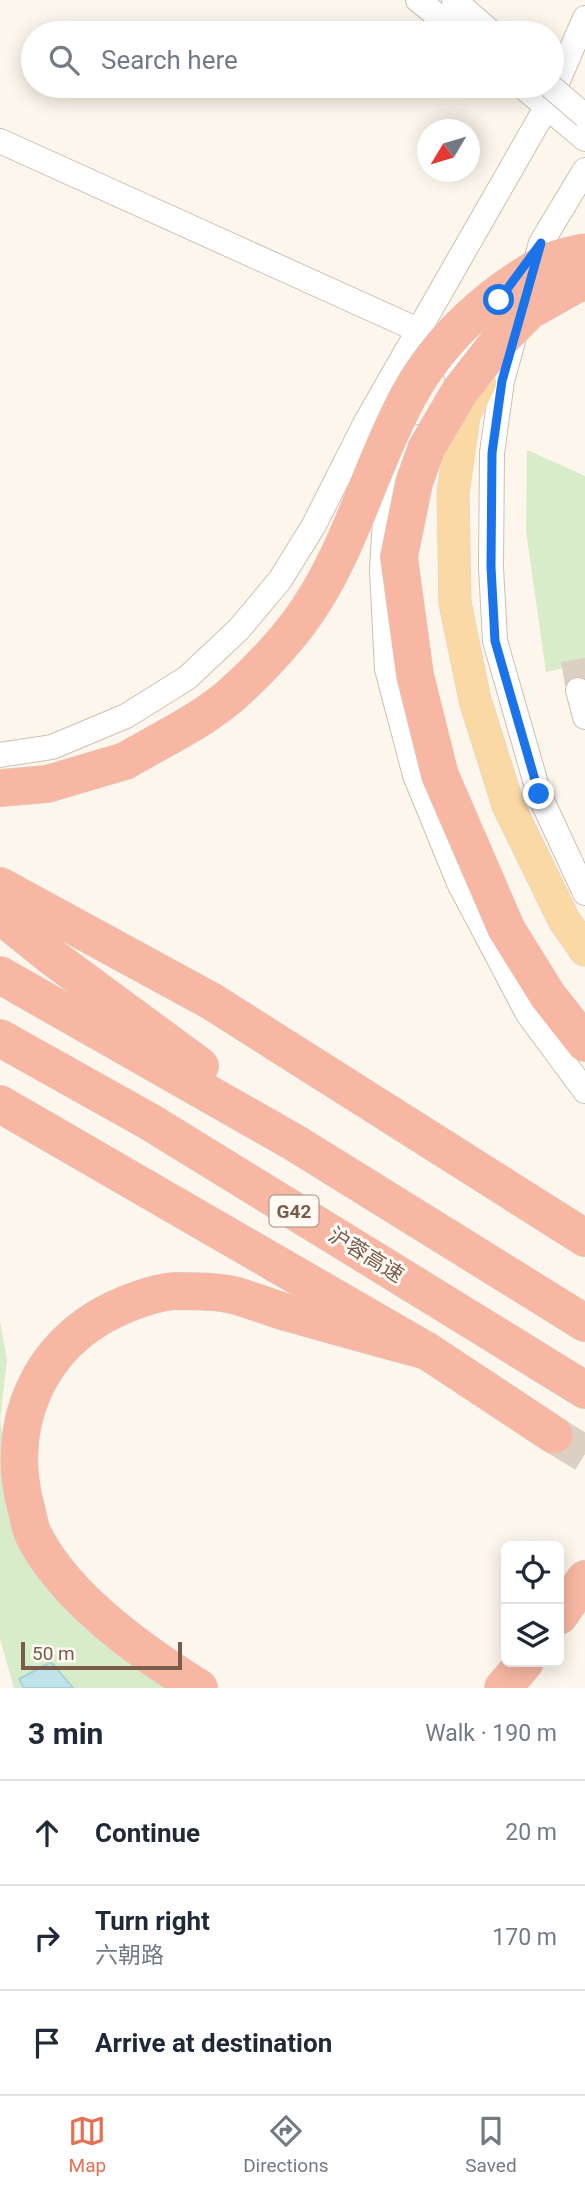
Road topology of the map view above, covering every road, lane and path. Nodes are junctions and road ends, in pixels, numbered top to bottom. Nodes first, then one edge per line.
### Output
1 (418, 0) edge
2 (454, 0) edge
3 (585, 18) edge
4 (443, 21) edge
5 (478, 21) edge
6 (564, 62) edge
7 (547, 98) edge
8 (550, 98) edge
9 (552, 98) edge
10 (585, 116) edge
11 (585, 139) edge
12 (0, 141) edge
13 (585, 170) edge
14 (541, 243) junction
15 (582, 275) edge
16 (418, 330) junction
17 (499, 341) junction
18 (578, 690) tunnel mouth
19 (585, 717) edge
20 (0, 755) edge
21 (0, 788) edge
22 (583, 883) edge
23 (0, 886) edge
24 (0, 915) edge
25 (585, 950) edge
26 (0, 975) edge
27 (0, 1038) edge
28 (585, 1042) edge
29 (585, 1091) edge
30 (0, 1104) edge
31 (295, 1143) junction
32 (585, 1238) edge
33 (585, 1323) edge
34 (427, 1351) junction
35 (585, 1390) edge
36 (554, 1435) tunnel mouth
37 (585, 1579) edge
38 (564, 1609) edge
39 (521, 1667) edge
40 (199, 1688) edge
41 (503, 1688) edge

1 - 4 street
2 - 5 street
3 - 6 street
7 - 16 street
8 - 11 street
9 - 10 street, bridge
12 - 16 street
13 - 14 street
14 - 22 street
14 - 29 street
15 - 17 highway, bridge
15 - 21 highway, bridge
16 - 20 street
17 - 25 main road, bridge
17 - 28 highway, bridge
18 - 19 street
23 - 32 highway
24 - 31 highway
26 - 31 highway
27 - 35 highway, 沪蓉高速 / G42
30 - 34 highway
31 - 33 highway
34 - 36 highway
34 - 40 highway
37 - 38 highway
39 - 41 highway

